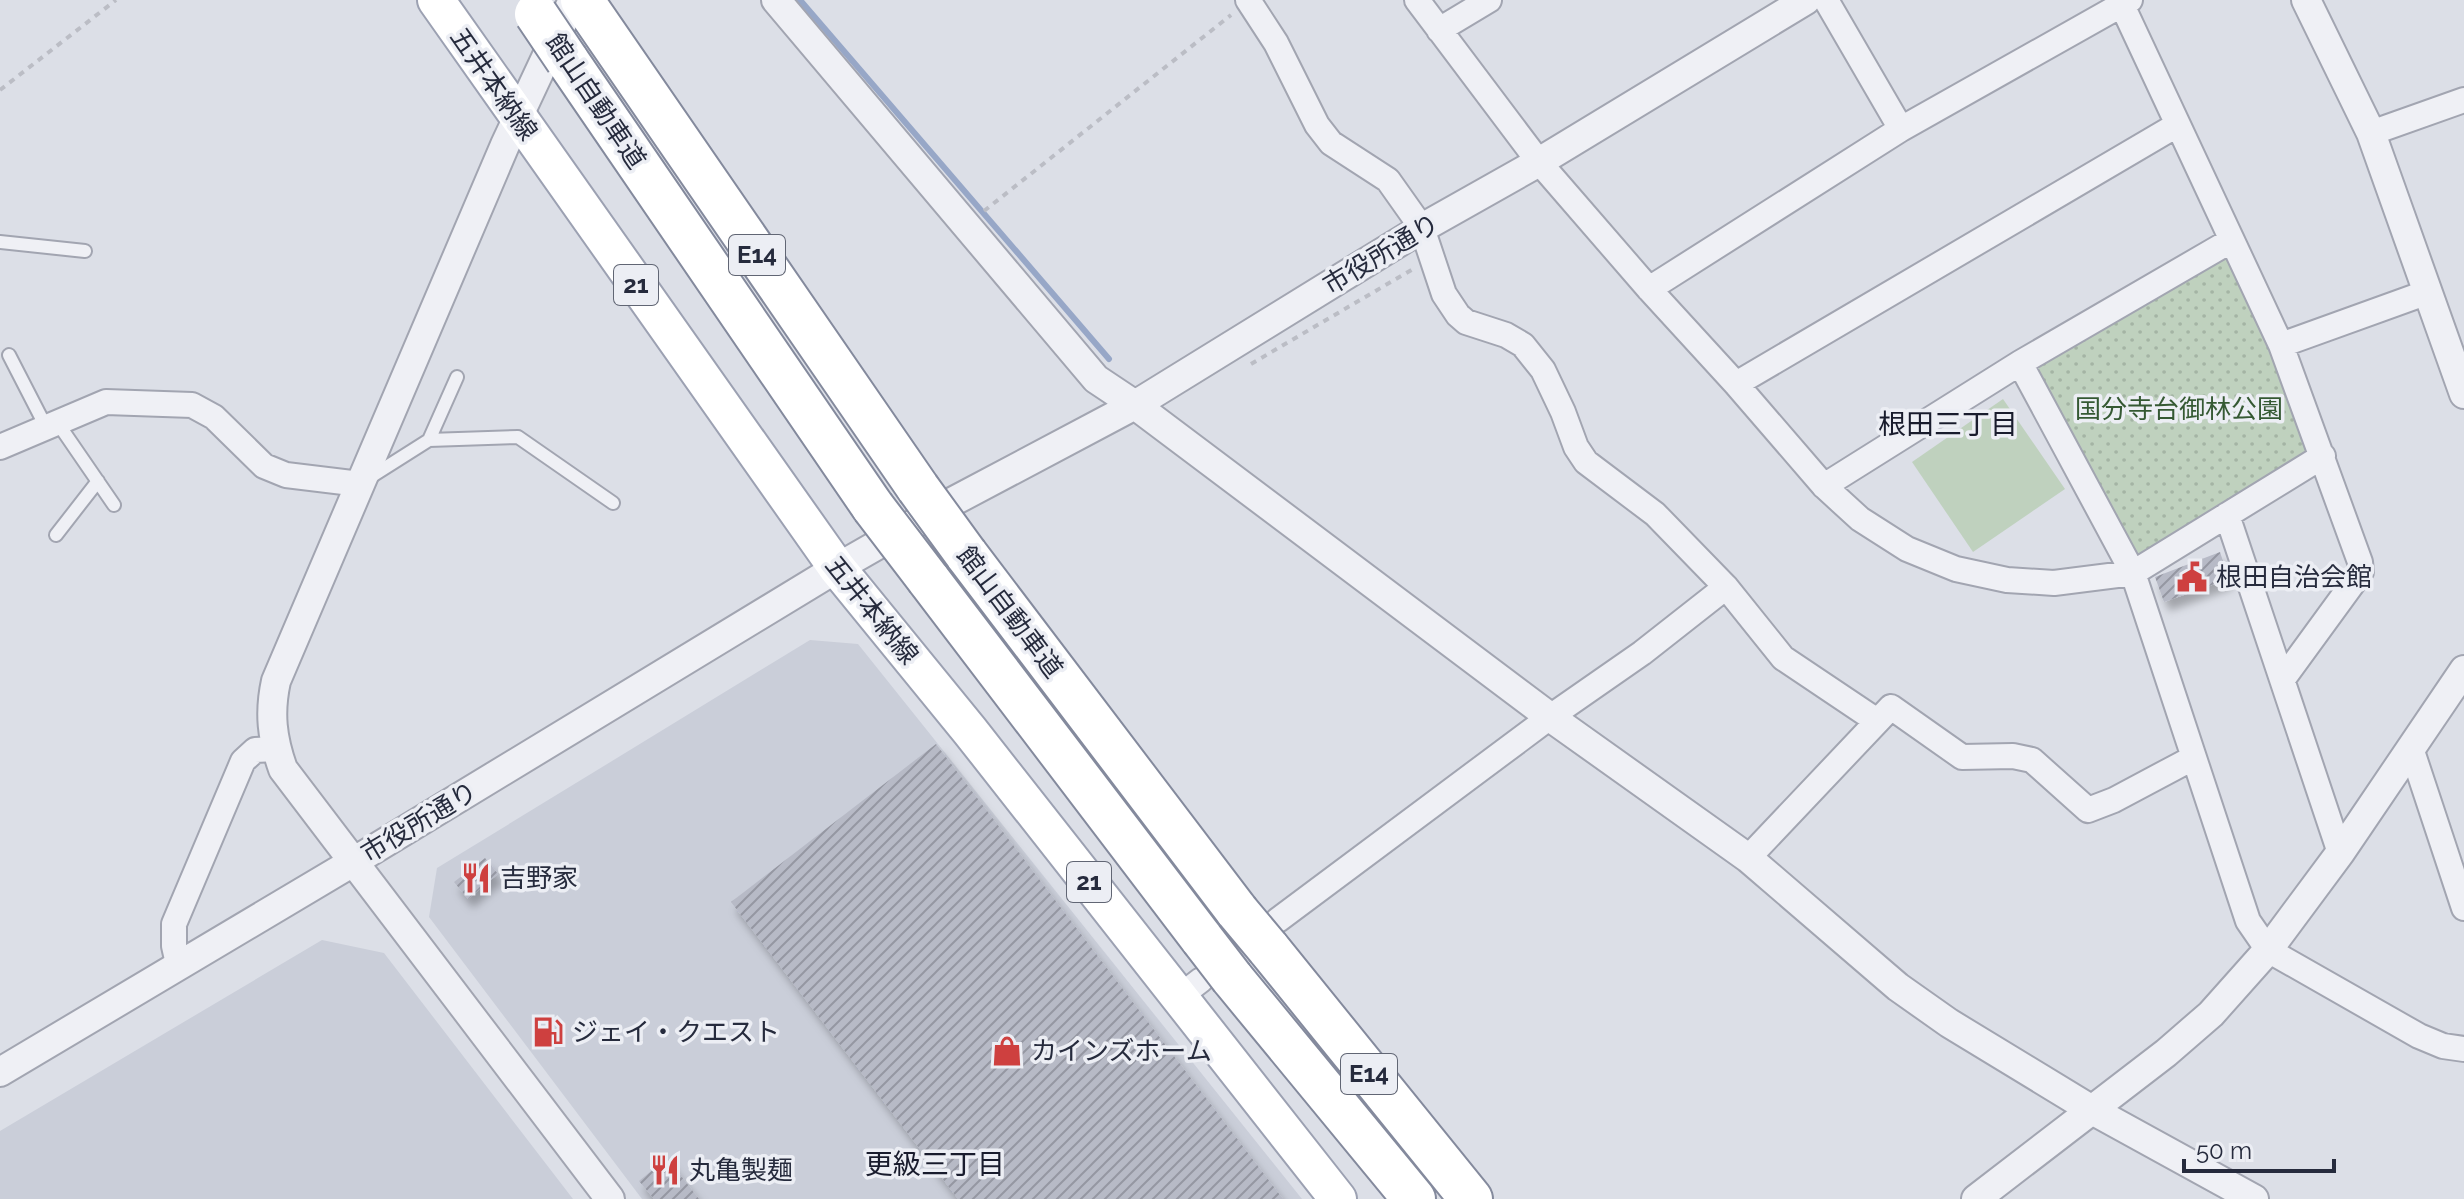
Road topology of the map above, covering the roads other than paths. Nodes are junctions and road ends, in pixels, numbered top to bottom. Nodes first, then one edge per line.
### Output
1 (436, 0) edge
2 (776, 0) edge
3 (1248, 0) edge
4 (1417, 0) edge
5 (1489, 0) edge
6 (1806, 0) edge
7 (1826, 0) edge
8 (2306, 0) edge
9 (2126, 2) edge
10 (563, 7) edge
11 (1439, 30) junction
12 (2464, 100) edge
13 (518, 117) junction
14 (2177, 125) junction
15 (1901, 129) junction
16 (2371, 133) junction
17 (1539, 162) junction
18 (1422, 228) junction
19 (2232, 240) junction
20 (0, 242) edge
21 (85, 251) dead end
22 (1649, 289) junction
23 (2428, 292) junction
24 (2281, 345) junction
25 (9, 355) dead end
26 (2020, 363) junction
27 (457, 377) dead end
28 (1736, 384) junction
29 (2464, 394) edge
30 (1135, 405) junction
31 (52, 424) junction
32 (429, 440) junction
33 (0, 447) edge
34 (2323, 456) junction
35 (98, 481) junction
36 (360, 484) junction
37 (1824, 486) junction
38 (935, 495) junction
39 (613, 503) dead end
40 (114, 505) dead end
41 (2227, 515) junction
42 (56, 535) dead end
43 (837, 568) junction
44 (2133, 573) junction
45 (1726, 587) junction
46 (2464, 670) edge
47 (2283, 679) junction
48 (1550, 717) junction
49 (1877, 721) junction
50 (2411, 748) junction
51 (276, 749) junction
52 (2193, 758) junction
53 (2340, 853) junction
54 (1748, 858) junction
55 (353, 862) junction
56 (2464, 908) edge
57 (1273, 934) junction
58 (2268, 950) junction
59 (178, 964) junction
60 (1204, 985) junction
61 (2464, 1049) edge
62 (0, 1072) edge
63 (2092, 1110) junction
64 (610, 1199) edge
65 (1338, 1199) edge
66 (1414, 1199) edge
67 (1471, 1199) edge
68 (1976, 1199) edge
69 (2254, 1199) edge

1 - 13 main road, 五井本納線 / 21
2 - 30 street
3 - 18 street
4 - 11 street
5 - 11 street
6 - 17 street, 市役所通り
7 - 15 street
8 - 16 street
9 - 14 street
9 - 15 street
10 - 13 street
10 - 38 highway, 館山自動車道 / E14
10 - 60 highway, 館山自動車道 / E14, bridge
11 - 17 street
12 - 16 street
13 - 36 street
13 - 43 main road, 五井本納線 / 21
14 - 19 street
14 - 28 street
15 - 22 street
16 - 23 street
17 - 18 street, 市役所通り
17 - 22 street
18 - 30 street, 市役所通り
18 - 45 street
19 - 24 street
19 - 26 street
20 - 21 lane
22 - 28 street
23 - 24 street
23 - 29 street
24 - 34 street
25 - 31 lane
26 - 37 street
26 - 44 street
27 - 32 lane
28 - 37 street
30 - 38 street, 市役所通り
30 - 48 street
31 - 33 street
31 - 35 lane
31 - 36 street
32 - 36 lane
32 - 39 lane
34 - 41 street
34 - 47 street
35 - 40 lane
35 - 42 lane
36 - 51 street
37 - 44 street
38 - 43 street, 市役所通り
38 - 57 highway, 館山自動車道 / E14, bridge
41 - 44 street
41 - 47 street
43 - 55 street, 市役所通り
43 - 60 main road, 五井本納線 / 21
44 - 52 street
45 - 48 street
45 - 49 street
46 - 50 street
47 - 53 street
48 - 54 street
48 - 57 street
49 - 52 street
49 - 54 street
50 - 53 street
50 - 56 street
51 - 55 street
51 - 59 street
52 - 58 street
53 - 58 street
54 - 63 street
55 - 59 street, 市役所通り
55 - 64 street
57 - 67 highway, 館山自動車道 / E14
58 - 61 street
58 - 63 street
59 - 62 street, 市役所通り
60 - 65 main road, 五井本納線 / 21
60 - 66 highway, 館山自動車道 / E14
63 - 68 street
63 - 69 street

